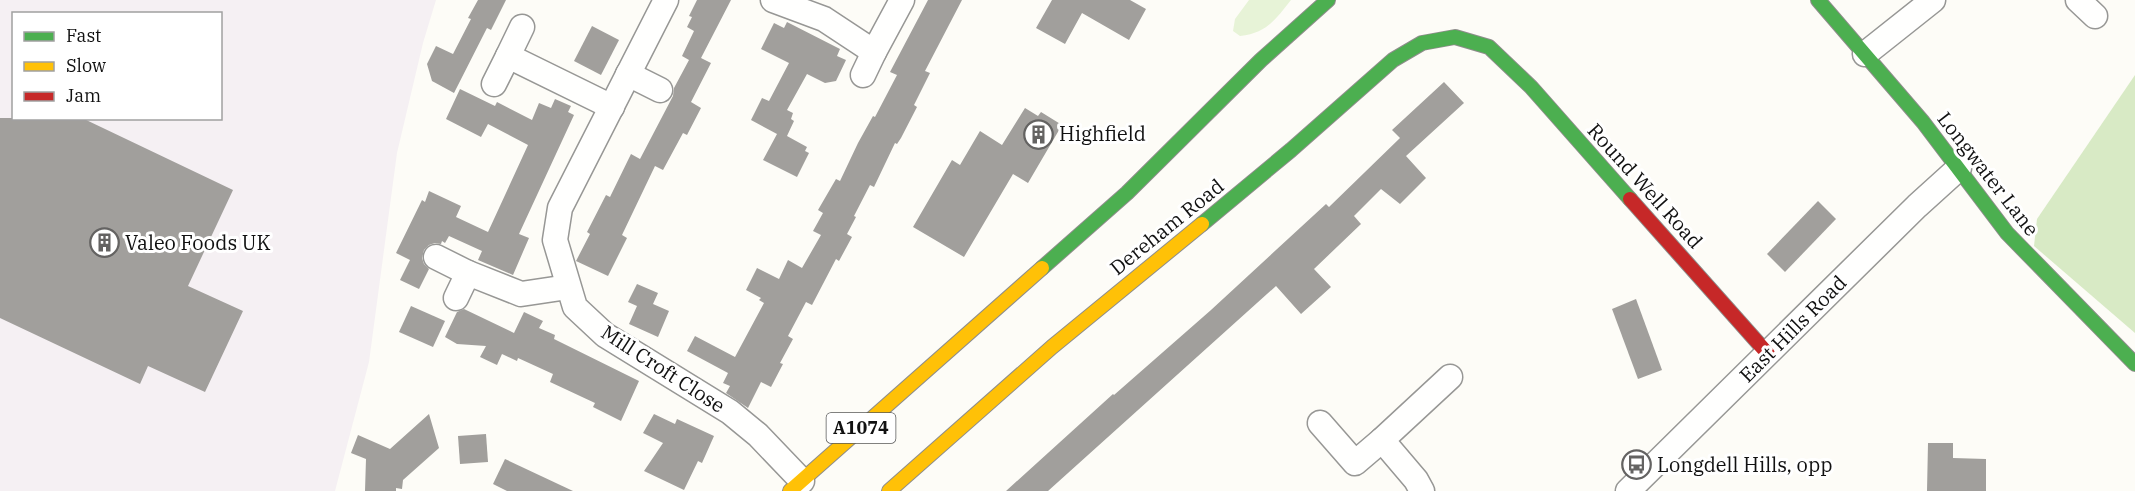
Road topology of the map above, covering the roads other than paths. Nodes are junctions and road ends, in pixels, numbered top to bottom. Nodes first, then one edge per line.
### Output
1 (666, 0) edge
2 (773, 0) edge
3 (902, 0) edge
4 (1328, 0) edge
5 (1818, 0) edge
6 (1933, 0) edge
7 (2078, 0) edge
8 (2095, 16) dead end
9 (522, 27) dead end
10 (1489, 47) joint
11 (874, 52) junction
12 (1865, 54) junction
13 (508, 56) junction
14 (628, 75) junction
15 (863, 75) dead end
16 (494, 84) dead end
17 (660, 90) dead end
18 (612, 107) junction
19 (1959, 168) junction
20 (436, 257) dead end
21 (468, 273) junction
22 (568, 287) junction
23 (456, 298) dead end
24 (1768, 354) junction
25 (2135, 364) edge
26 (1450, 377) dead end
27 (1320, 423) dead end
28 (1382, 440) junction
29 (796, 486) edge
30 (889, 491) edge
31 (1422, 491) edge
32 (1628, 491) edge

1 - 14 street, Mill Croft Close
2 - 11 street
3 - 11 street
4 - 29 main road, A1074
5 - 12 main road, Longwater Lane
6 - 12 street
7 - 8 street
9 - 13 street
10 - 24 main road, Round Well Road
10 - 30 main road, Dereham Road
11 - 15 street
12 - 19 main road, Longwater Lane
13 - 16 street
13 - 18 street
14 - 17 street
14 - 18 street, Mill Croft Close
18 - 22 street, Mill Croft Close
19 - 24 street, East Hills Road
19 - 25 main road, Longwater Lane
20 - 21 street
21 - 22 street
21 - 23 street
22 - 29 street, Mill Croft Close
24 - 32 street, East Hills Road
26 - 28 street
27 - 28 street
28 - 31 street

